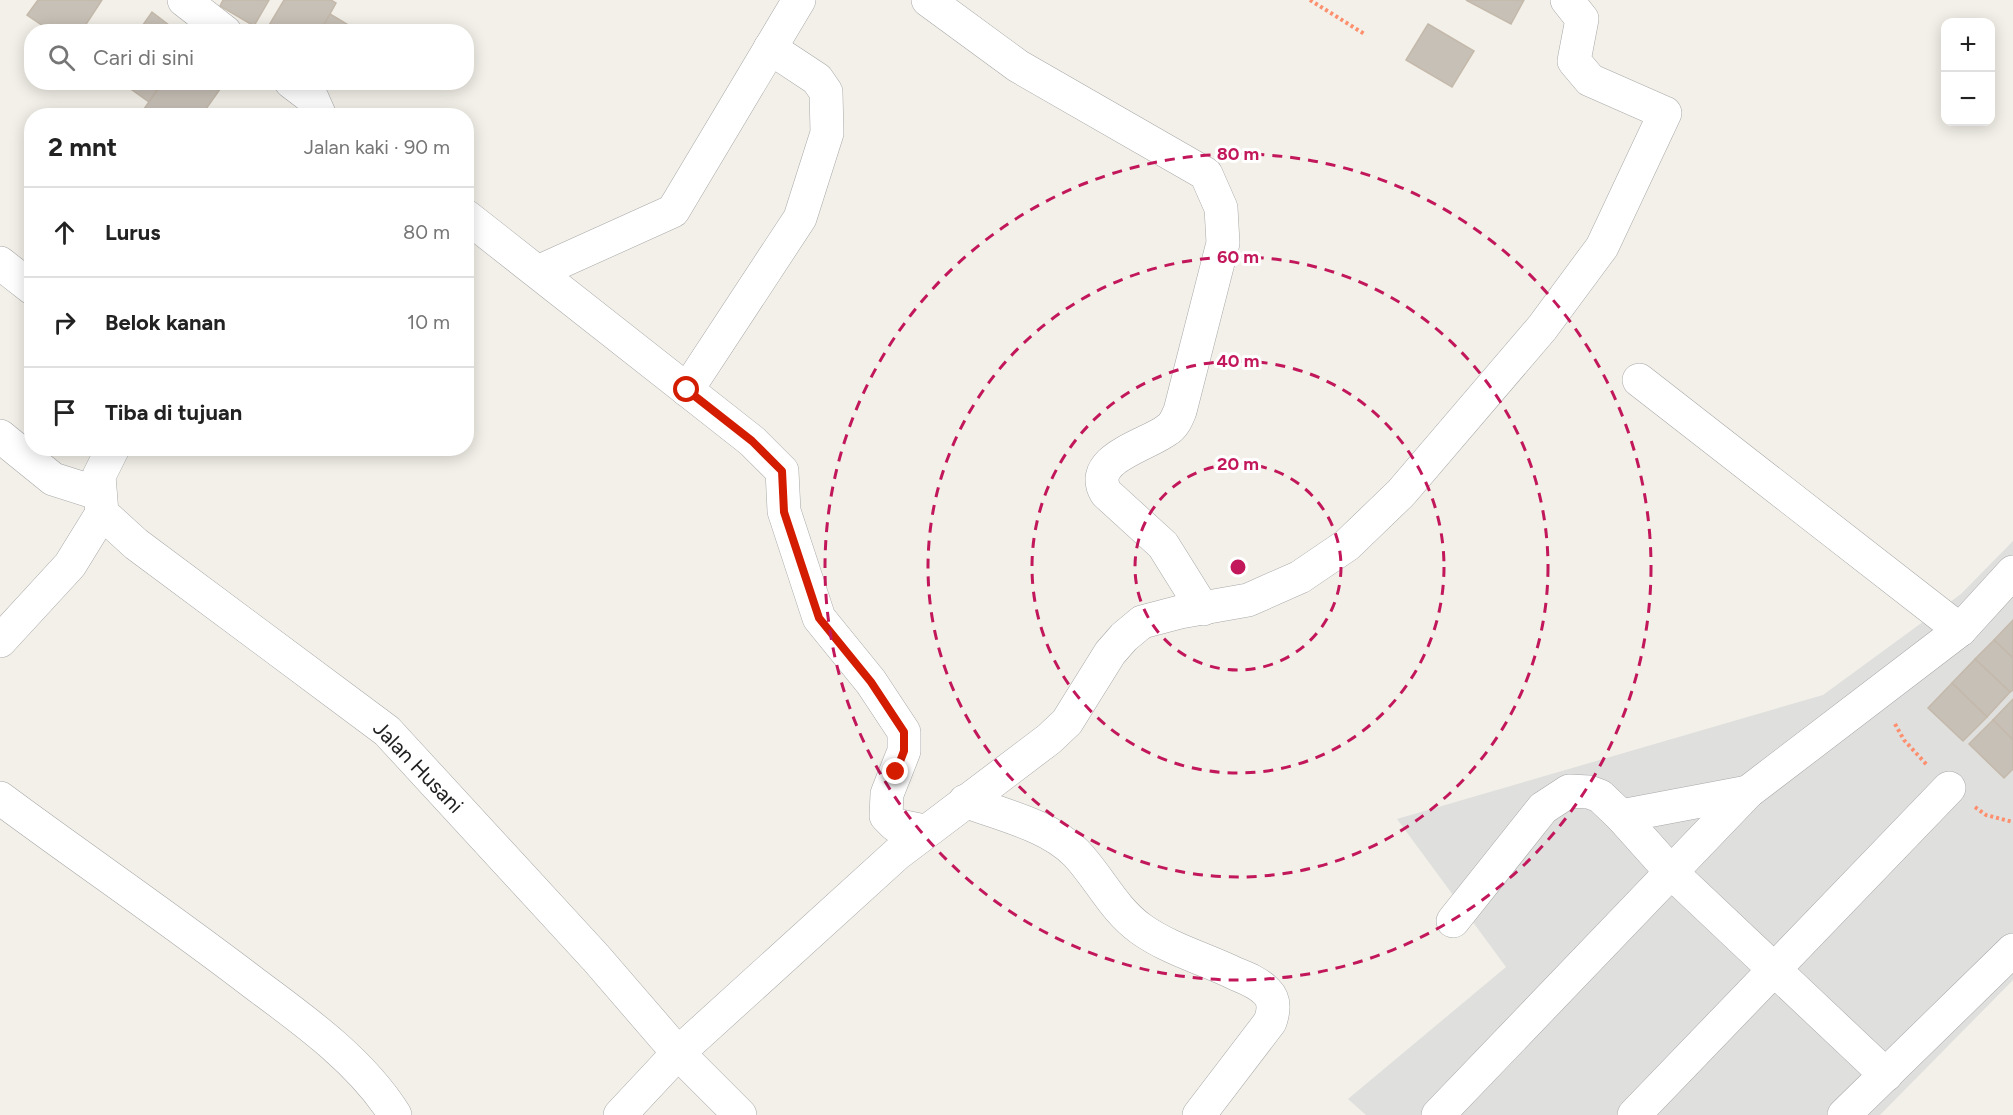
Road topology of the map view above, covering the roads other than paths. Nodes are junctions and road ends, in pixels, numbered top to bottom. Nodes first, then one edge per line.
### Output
1 (184, 0) edge
2 (799, 0) edge
3 (928, 0) edge
4 (1568, 0) edge
5 (215, 24) edge
6 (770, 48) junction
7 (302, 90) edge
8 (316, 108) edge
9 (474, 222) edge
10 (0, 263) edge
11 (540, 271) junction
12 (24, 282) edge
13 (1639, 380) dead end
14 (687, 390) junction
15 (0, 436) edge
16 (24, 455) edge
17 (25, 456) edge
18 (109, 456) edge
19 (101, 504) junction
20 (2013, 572) edge
21 (1203, 609) junction
22 (1960, 630) junction
23 (0, 641) edge
24 (1949, 788) dead end
25 (1748, 792) junction
26 (0, 798) edge
27 (965, 801) junction
28 (1621, 816) junction
29 (924, 831) junction
30 (1672, 873) junction
31 (1454, 921) dead end
32 (2013, 950) edge
33 (1775, 968) junction
34 (678, 1053) junction
35 (1886, 1075) junction
36 (395, 1115) edge
37 (620, 1115) edge
38 (740, 1115) edge
39 (1199, 1115) edge
40 (1438, 1115) edge
41 (1634, 1115) edge
42 (1844, 1115) edge

1 - 5 street
2 - 6 street
3 - 21 street
4 - 21 street
6 - 11 street
6 - 14 street
7 - 8 street
9 - 11 street
10 - 12 street
11 - 14 street
13 - 22 street
14 - 29 street
15 - 16 street
17 - 19 street
18 - 19 street
19 - 23 street
19 - 34 street, Jalan Husani
20 - 22 street
21 - 27 street
22 - 25 street
24 - 33 street
25 - 28 street
25 - 30 street
26 - 36 street
27 - 29 street
27 - 39 street
28 - 30 street
28 - 31 street
29 - 34 street
30 - 33 street
30 - 40 street
32 - 35 street
33 - 35 street
33 - 41 street
34 - 37 street
34 - 38 street, Jalan Husani
35 - 42 street

